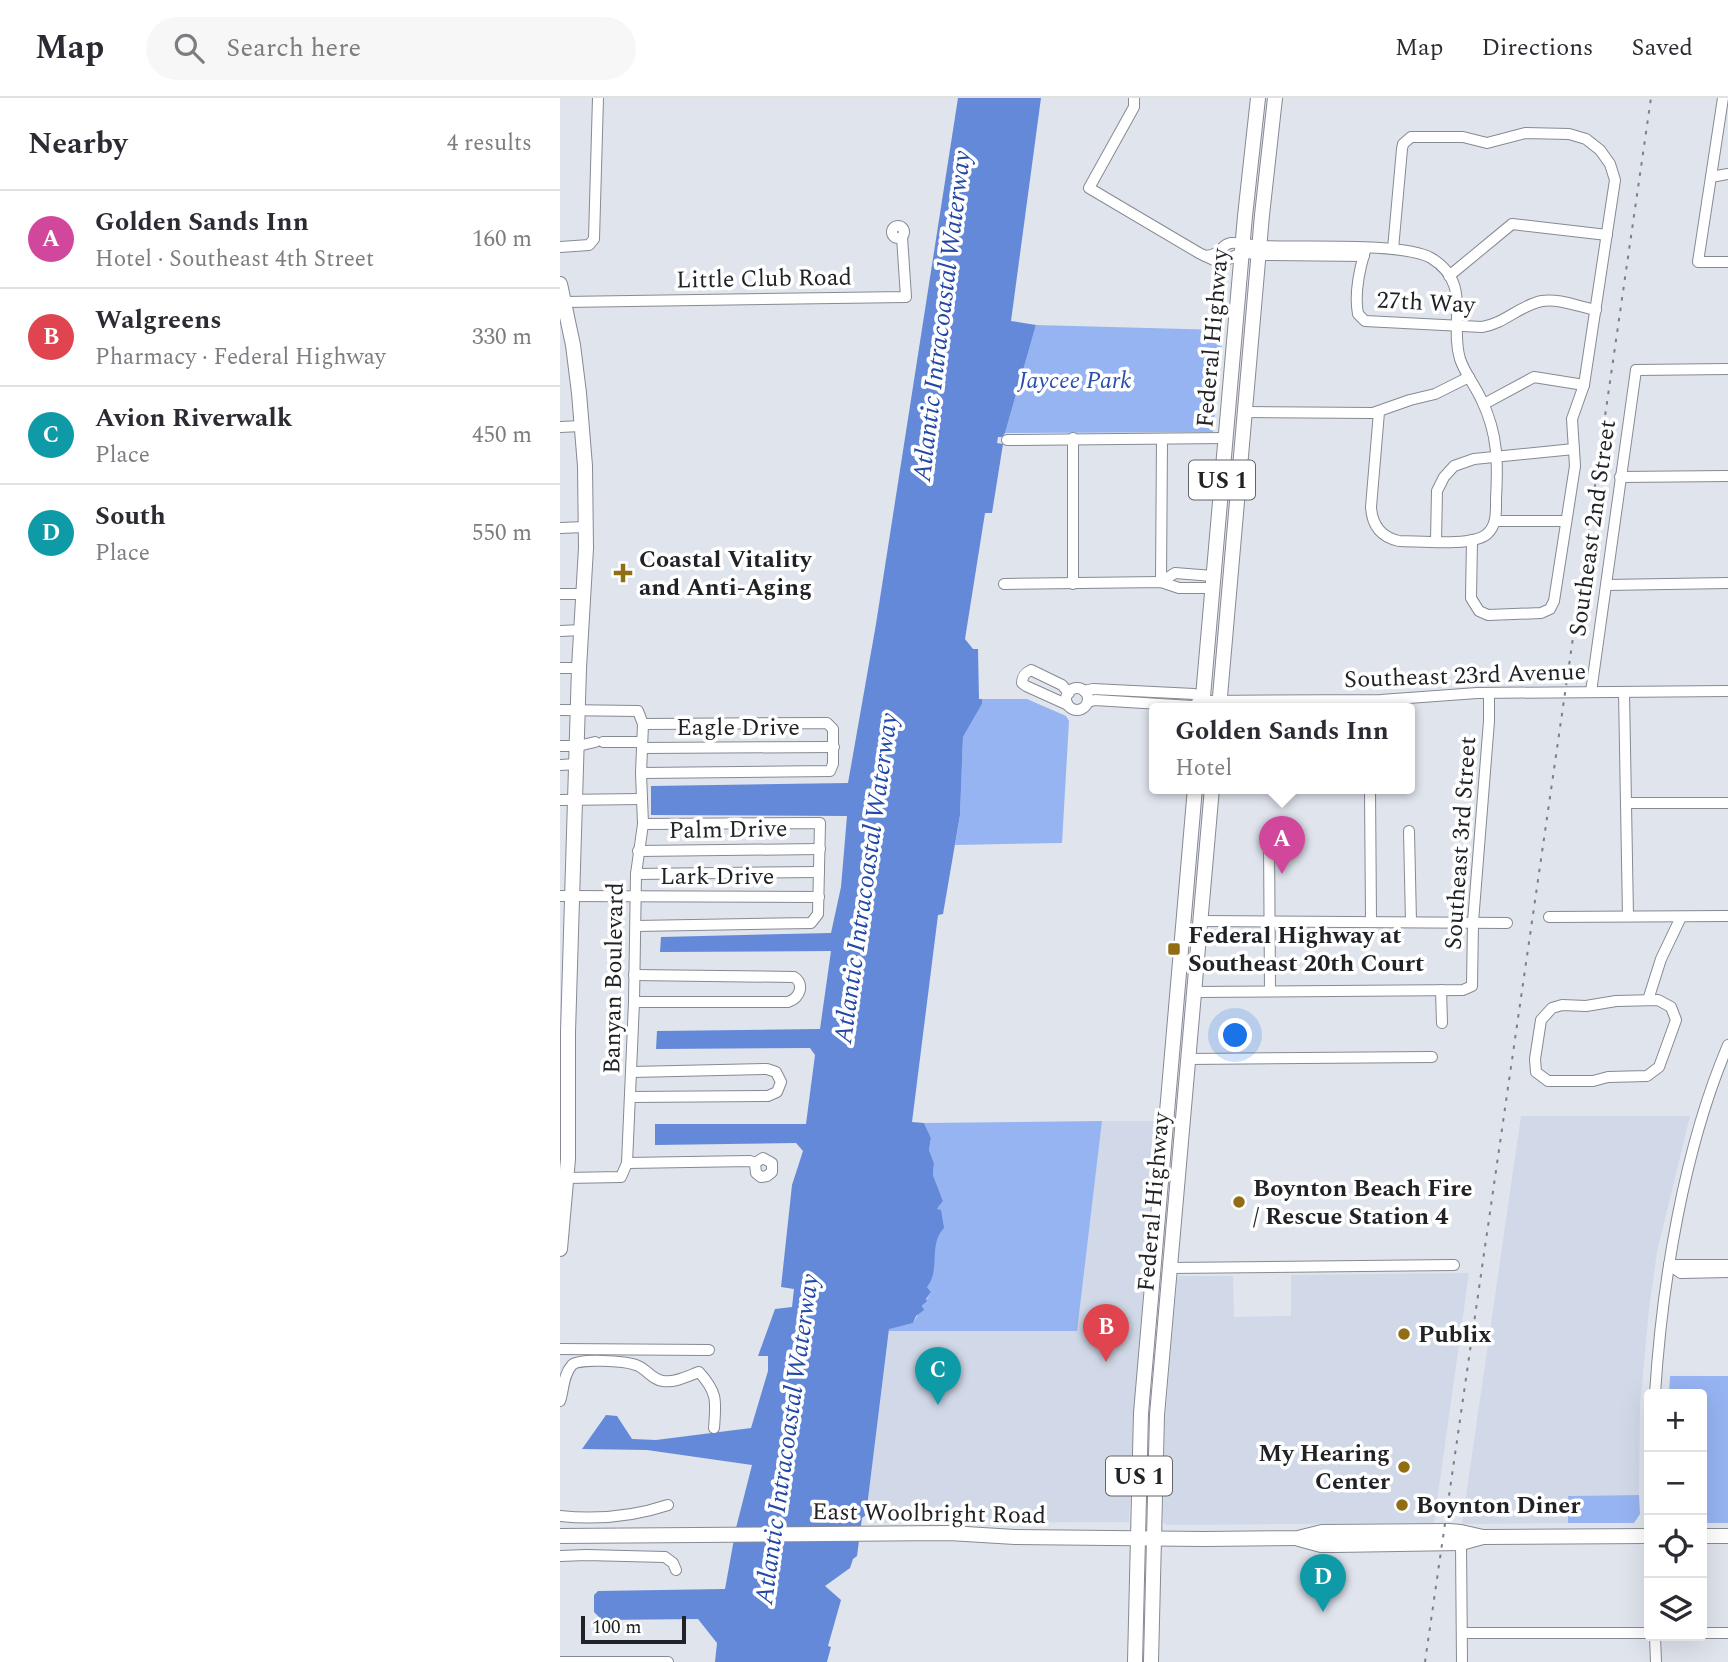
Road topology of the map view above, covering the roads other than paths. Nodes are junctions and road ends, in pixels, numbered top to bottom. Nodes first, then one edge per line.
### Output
1 (598, 98) edge
2 (1134, 98) edge
3 (1258, 98) edge
4 (1275, 98) edge
5 (1723, 98) edge
6 (1728, 174) edge
7 (1711, 177) junction
8 (1607, 235) junction
9 (902, 237) dead end
10 (560, 247) edge
11 (1243, 249) junction
12 (1393, 249) junction
13 (1259, 251) junction
14 (1365, 252) junction
15 (1728, 262) edge
16 (1449, 276) junction
17 (560, 284) edge
18 (564, 302) junction
19 (1596, 310) junction
20 (1457, 325) junction
21 (1235, 340) junction
22 (1728, 369) edge
23 (1469, 377) junction
24 (1584, 385) junction
25 (1484, 404) junction
26 (1228, 411) junction
27 (1244, 412) junction
28 (1378, 412) junction
29 (581, 426) junction
30 (560, 427) edge
31 (1073, 438) junction
32 (1226, 438) junction
33 (1163, 439) junction
34 (1007, 440) dead end
35 (1574, 449) junction
36 (1498, 457) junction
37 (1728, 476) edge
38 (1620, 477) junction
39 (1238, 489) junction
40 (1495, 521) junction
41 (1566, 521) junction
42 (585, 527) junction
43 (560, 528) edge
44 (1472, 540) junction
45 (1436, 541) junction
46 (1161, 582) junction
47 (1213, 582) junction
48 (1728, 583) edge
49 (1004, 584) dead end
50 (1073, 584) junction
51 (1606, 585) junction
52 (560, 594) edge
53 (584, 594) junction
54 (1228, 601) junction
55 (560, 631) edge
56 (582, 631) junction
57 (560, 668) edge
58 (579, 668) junction
59 (1084, 691) junction
60 (1728, 691) edge
61 (1591, 692) junction
62 (1624, 692) junction
63 (1069, 693) junction
64 (1489, 693) junction
65 (1088, 702) junction
66 (1149, 703) edge
67 (1202, 703) edge
68 (1203, 703) edge
69 (1219, 703) edge
70 (1284, 703) edge
71 (1068, 705) junction
72 (560, 710) edge
73 (582, 710) junction
74 (643, 724) junction
75 (642, 745) junction
76 (560, 746) edge
77 (578, 746) junction
78 (834, 747) junction
79 (560, 765) edge
80 (577, 765) junction
81 (641, 773) junction
82 (1194, 794) edge
83 (1211, 794) edge
84 (1370, 794) edge
85 (642, 799) junction
86 (560, 800) edge
87 (576, 800) junction
88 (1626, 803) junction
89 (1728, 803) edge
90 (643, 824) junction
91 (1409, 831) dead end
92 (1269, 838) dead end
93 (1190, 841) junction
94 (820, 849) junction
95 (638, 851) junction
96 (567, 860) edge
97 (819, 872) junction
98 (636, 874) junction
99 (567, 896) edge
100 (636, 897) junction
101 (819, 897) junction
102 (1628, 916) junction
103 (1728, 916) edge
104 (1549, 917) dead end
105 (1681, 917) junction
106 (1371, 921) junction
107 (1411, 922) junction
108 (1473, 922) junction
109 (1271, 923) junction
110 (1507, 923) dead end
111 (1184, 925) junction
112 (636, 926) junction
113 (1200, 929) junction
114 (566, 952) edge
115 (634, 975) junction
116 (1441, 990) junction
117 (1270, 991) junction
118 (1194, 992) junction
119 (1648, 1000) junction
120 (634, 1002) junction
121 (1442, 1023) dead end
122 (564, 1032) edge
123 (1728, 1045) edge
124 (1432, 1057) dead end
125 (1188, 1059) junction
126 (632, 1072) junction
127 (631, 1097) junction
128 (564, 1159) edge
129 (626, 1163) junction
130 (755, 1163) dead end
131 (573, 1178) junction
132 (562, 1196) edge
133 (560, 1250) edge
134 (1156, 1250) junction
135 (1154, 1265) junction
136 (1454, 1265) dead end
137 (1669, 1265) junction
138 (1728, 1265) edge
139 (1728, 1272) edge
140 (1169, 1274) junction
141 (560, 1349) edge
142 (709, 1350) dead end
143 (561, 1379) edge
144 (1655, 1389) edge
145 (560, 1401) edge
146 (714, 1428) dead end
147 (668, 1505) dead end
148 (560, 1516) edge
149 (560, 1536) edge
150 (1644, 1536) edge
151 (1707, 1536) edge
152 (1728, 1536) edge
153 (1483, 1537) junction
154 (1137, 1538) junction
155 (1153, 1538) junction
156 (1298, 1538) junction
157 (1461, 1543) junction
158 (560, 1556) edge
159 (676, 1570) dead end
160 (1462, 1633) junction
161 (1644, 1633) edge
162 (1707, 1633) edge
163 (1728, 1633) edge
164 (1655, 1641) edge
165 (560, 1662) edge
166 (668, 1662) edge
167 (1135, 1662) edge
168 (1151, 1662) edge
169 (1462, 1662) edge
170 (1656, 1662) edge

1 - 10 street
2 - 11 street
3 - 11 main road, Federal Highway / US 1
4 - 13 main road, Federal Highway / US 1
5 - 7 street
6 - 7 street
7 - 15 street
8 - 12 street
8 - 16 street
8 - 19 street
9 - 18 street, Little Club Road
11 - 13 street
11 - 21 main road, Federal Highway / US 1
12 - 14 street
12 - 16 street
13 - 14 street
13 - 27 main road, Federal Highway / US 1
14 - 20 street, 27th Way
16 - 20 street
17 - 18 main road
18 - 29 main road
19 - 20 street, 27th Way
19 - 24 street
20 - 23 street
21 - 26 main road, Federal Highway / US 1
21 - 27 main road
22 - 38 street, Southeast 2nd Street
23 - 25 street
23 - 28 street
24 - 25 street
24 - 35 street
25 - 36 street
26 - 32 main road, Federal Highway / US 1
26 - 39 main road
27 - 28 street
27 - 39 main road, Federal Highway / US 1
28 - 45 street
29 - 30 street
29 - 42 main road
31 - 33 street
31 - 34 street
31 - 50 street
32 - 33 street
32 - 47 main road, Federal Highway / US 1
33 - 46 street
35 - 36 street
35 - 41 street
36 - 40 street
36 - 45 street
37 - 38 street
38 - 51 street, Southeast 2nd Street
39 - 54 main road, Federal Highway / US 1
40 - 41 street
40 - 44 street
41 - 44 street
42 - 43 street
42 - 53 main road
44 - 45 street
46 - 47 street
46 - 50 street
47 - 54 main road
47 - 68 main road, Federal Highway / US 1
48 - 51 street
49 - 50 street
51 - 61 street, Southeast 2nd Street
52 - 53 street
53 - 56 main road
54 - 69 main road, Federal Highway / US 1
55 - 56 street
56 - 58 main road
57 - 58 street
58 - 73 main road
59 - 63 street
59 - 65 street
59 - 67 street
60 - 62 street, Southeast 23rd Avenue
61 - 62 street, Southeast 23rd Avenue
61 - 64 street, Southeast 23rd Avenue
62 - 88 street
63 - 71 street
63 - 71 street
64 - 70 street, Southeast 23rd Avenue
64 - 108 street, Southeast 3rd Street
65 - 66 street
65 - 71 street
72 - 73 street
73 - 74 street
73 - 77 main road
74 - 75 street, Banyan Boulevard
74 - 78 street
75 - 77 street, Eagle Drive
75 - 78 street, Eagle Drive
75 - 81 street, Banyan Boulevard
76 - 77 street, Eagle Drive
77 - 80 main road
78 - 81 street
79 - 80 street
80 - 87 main road
81 - 85 street, Banyan Boulevard
82 - 93 main road, Federal Highway / US 1
83 - 113 main road, Federal Highway / US 1
84 - 106 street
85 - 87 street
85 - 90 street, Banyan Boulevard
86 - 87 street
87 - 96 main road
88 - 89 street
88 - 102 street
90 - 94 street
90 - 95 street, Banyan Boulevard
91 - 107 street
92 - 109 street
93 - 111 main road, Federal Highway / US 1
93 - 113 main road
94 - 95 street, Palm Drive
94 - 97 street
95 - 98 street, Banyan Boulevard
96 - 99 main road
97 - 98 street
97 - 101 street
98 - 100 street, Banyan Boulevard
99 - 100 street, Lark Drive
99 - 114 main road
100 - 101 street, Lark Drive
100 - 112 street, Banyan Boulevard
101 - 112 street
102 - 104 street
102 - 105 street
103 - 105 street
105 - 119 street
106 - 107 street
106 - 109 street
107 - 108 street
108 - 110 street
108 - 116 street, Southeast 3rd Street
109 - 113 street
109 - 117 street
111 - 113 main road
111 - 134 main road, Federal Highway / US 1
112 - 115 street, Banyan Boulevard
113 - 118 main road, Federal Highway / US 1
114 - 122 main road
115 - 120 street, Banyan Boulevard
115 - 120 street
116 - 117 street
116 - 121 street
117 - 118 street
118 - 125 main road, Federal Highway / US 1
119 - 119 street
120 - 126 street, Banyan Boulevard
122 - 128 main road
123 - 137 street
124 - 125 street
125 - 140 main road, Federal Highway / US 1
126 - 127 street, Banyan Boulevard
126 - 127 street
127 - 129 street, Banyan Boulevard
128 - 131 main road
129 - 130 street
129 - 131 street
131 - 132 main road
132 - 133 main road
134 - 135 main road, Federal Highway / US 1
134 - 140 main road
135 - 140 main road
135 - 154 main road, Federal Highway / US 1
136 - 140 street
137 - 138 street
137 - 139 street
137 - 144 street
140 - 155 main road, Federal Highway / US 1
141 - 142 street
143 - 145 street
143 - 146 street
147 - 148 street
149 - 154 main road, East Woolbright Road
150 - 153 main road, East Woolbright Road
151 - 152 main road
153 - 156 main road, East Woolbright Road
153 - 157 main road, East Woolbright Road
154 - 155 main road, East Woolbright Road
154 - 167 main road, Federal Highway / US 1
155 - 156 main road, East Woolbright Road
155 - 168 main road, Federal Highway / US 1
156 - 157 main road, East Woolbright Road
157 - 160 street
158 - 159 street
160 - 161 street
160 - 169 street
162 - 163 street
164 - 170 street
165 - 166 street

